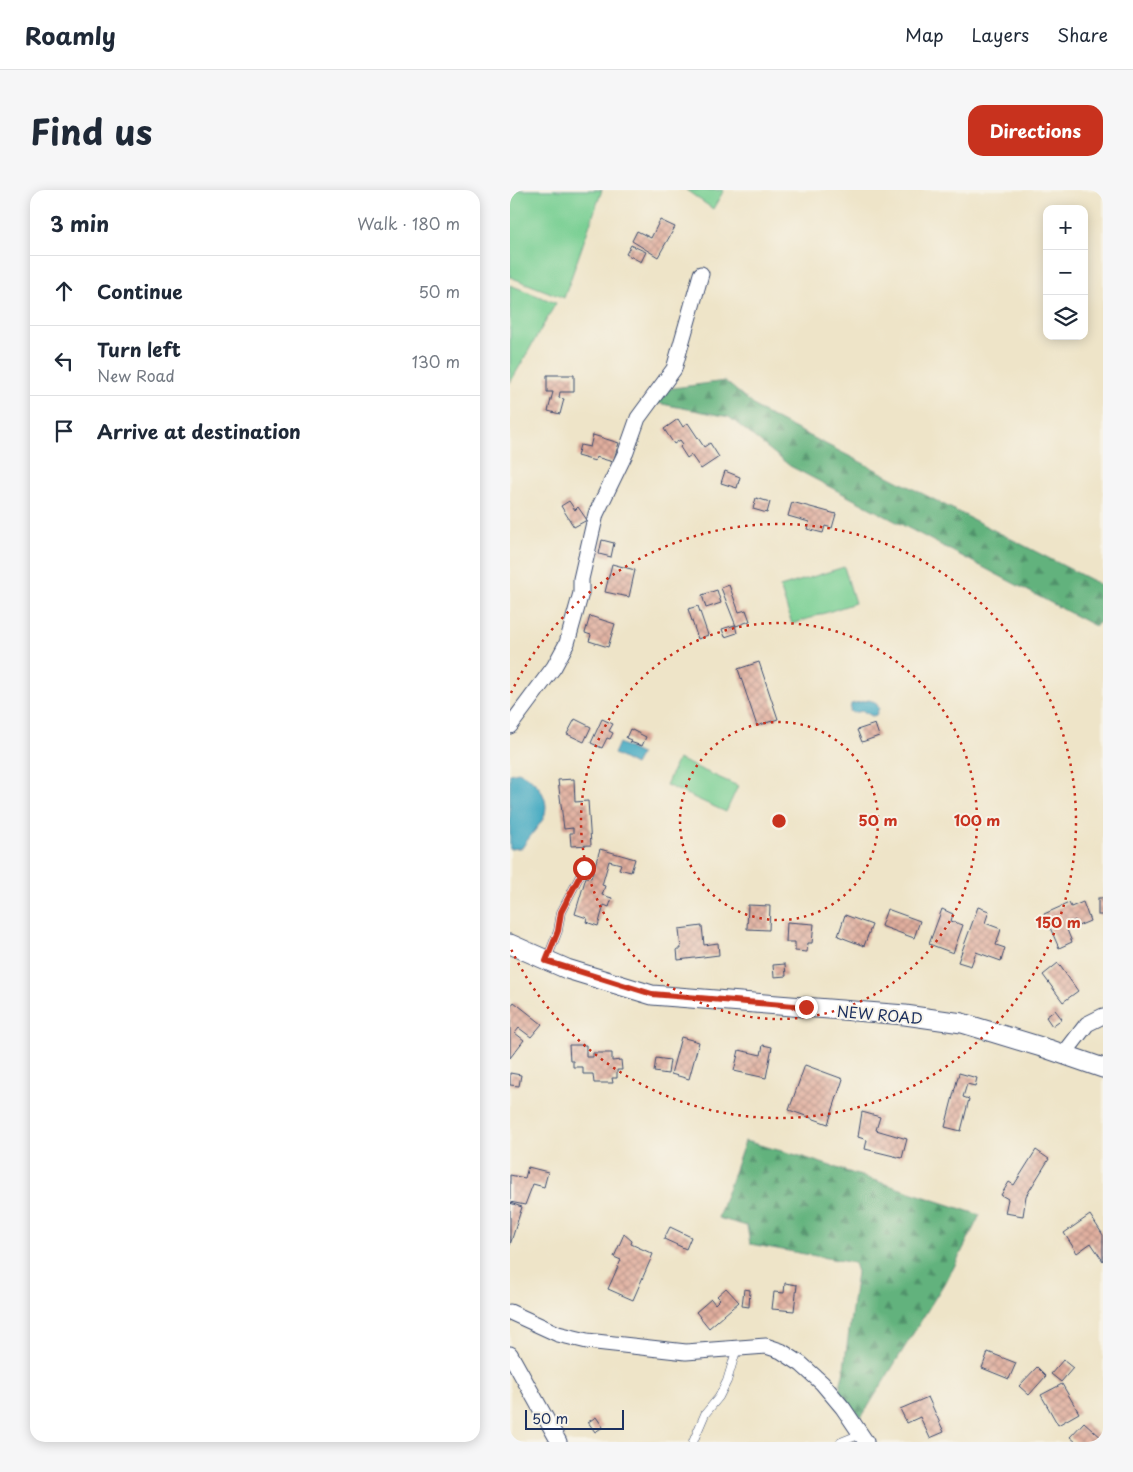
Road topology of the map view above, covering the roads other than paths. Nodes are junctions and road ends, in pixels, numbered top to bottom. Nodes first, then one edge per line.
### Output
1 (701, 274) dead end
2 (510, 726) edge
3 (584, 868) dead end
4 (510, 944) edge
5 (546, 961) junction
6 (1103, 1016) edge
7 (1064, 1054) junction
8 (1103, 1068) edge
9 (510, 1312) edge
10 (737, 1348) junction
11 (510, 1354) edge
12 (864, 1438) edge
13 (559, 1442) edge
14 (693, 1442) edge
15 (841, 1442) edge

1 - 2 street
3 - 5 lane
4 - 5 street, NEW ROAD
5 - 7 street, NEW ROAD
6 - 7 street
7 - 8 street, NEW ROAD
9 - 10 street
10 - 12 street
10 - 14 lane
11 - 13 street
12 - 15 lane

